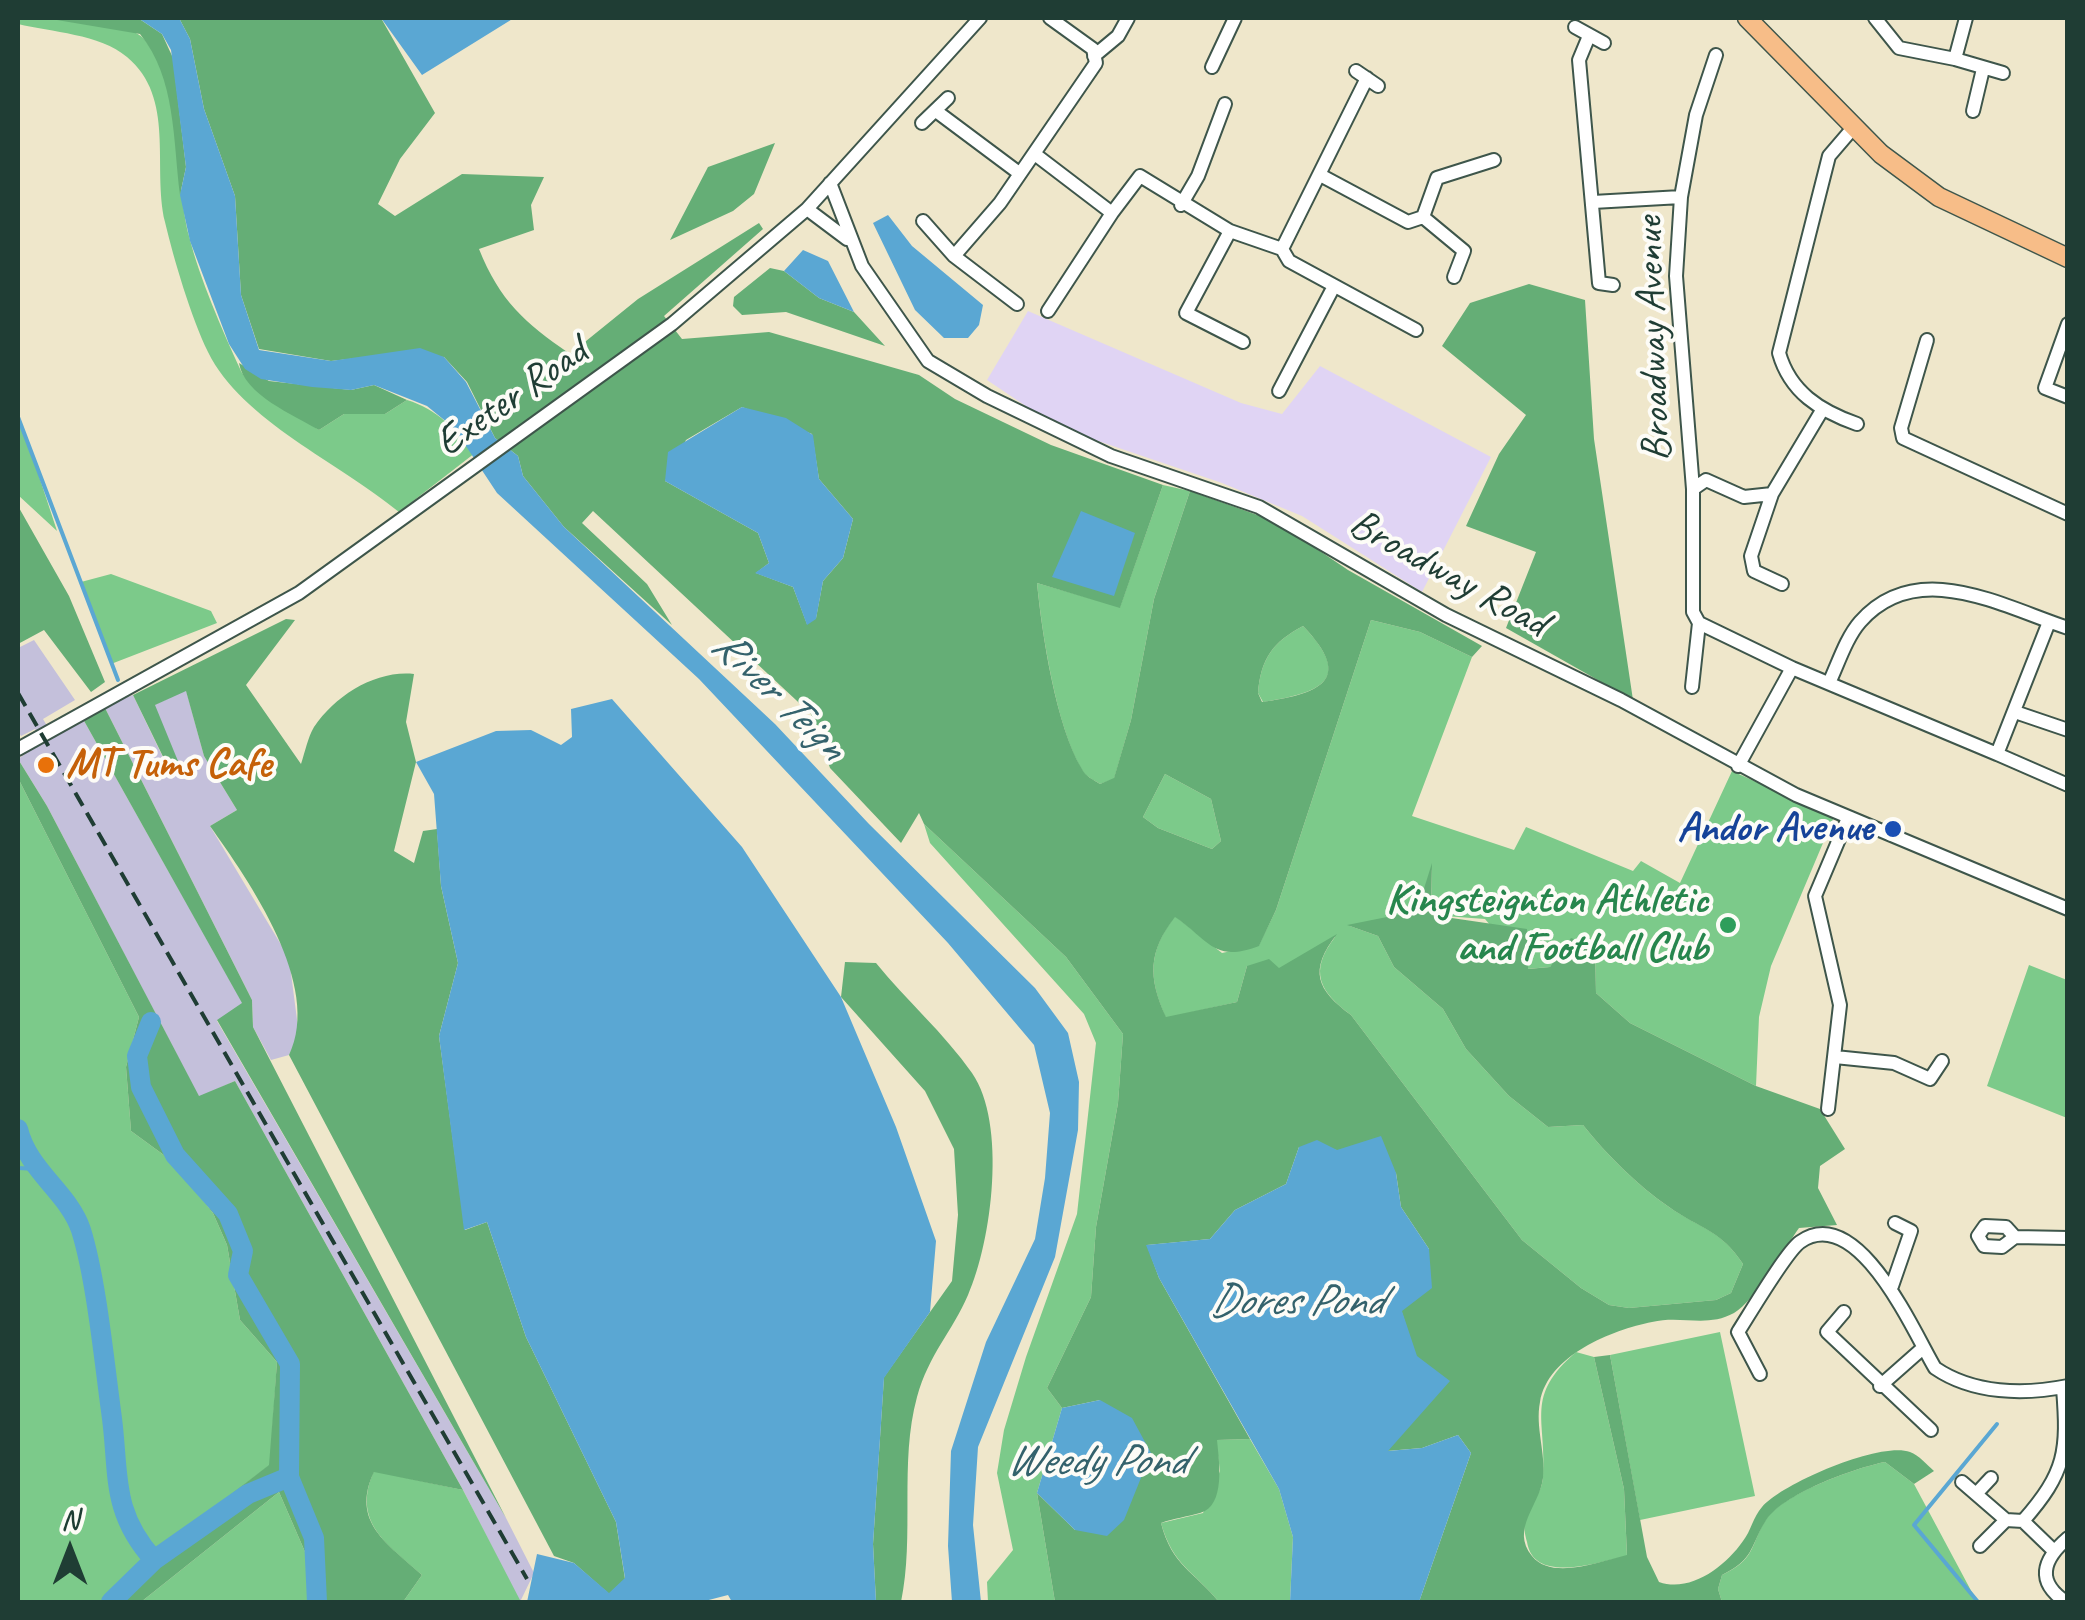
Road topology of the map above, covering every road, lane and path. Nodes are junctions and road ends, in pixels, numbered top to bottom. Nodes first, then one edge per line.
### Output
1 (980, 18) edge
2 (1050, 18) edge
3 (1128, 18) edge
4 (1235, 18) edge
5 (1747, 18) edge
6 (1875, 18) edge
7 (1966, 18) edge
8 (1576, 26) dead end
9 (1589, 36) junction
10 (1604, 43) dead end
11 (1716, 55) dead end
12 (1094, 56) junction
13 (1955, 59) junction
14 (1212, 67) dead end
15 (1983, 69) junction
16 (2004, 73) dead end
17 (1367, 78) dead end
18 (948, 98) dead end
19 (1224, 104) dead end
20 (936, 111) junction
21 (1973, 111) dead end
22 (922, 123) dead end
23 (1853, 128) junction
24 (1036, 155) junction
25 (1494, 160) dead end
26 (1019, 173) junction
27 (1322, 176) junction
28 (830, 183) junction
29 (1680, 198) junction
30 (1593, 202) junction
31 (1181, 205) junction
32 (807, 209) junction
33 (1112, 213) junction
34 (1423, 217) junction
35 (922, 221) dead end
36 (1230, 231) junction
37 (849, 241) junction
38 (1285, 255) junction
39 (954, 256) junction
40 (2068, 258) edge
41 (1454, 277) dead end
42 (1613, 285) dead end
43 (1332, 288) junction
44 (1016, 304) dead end
45 (1048, 311) dead end
46 (2068, 324) edge
47 (1416, 330) dead end
48 (1926, 340) dead end
49 (1243, 342) dead end
50 (1279, 391) dead end
51 (2068, 397) edge
52 (1821, 412) junction
53 (1857, 424) dead end
54 (1693, 489) junction
55 (1772, 494) junction
56 (2068, 514) edge
57 (1782, 584) dead end
58 (2049, 622) junction
59 (1699, 624) junction
60 (2068, 628) edge
61 (1792, 668) junction
62 (1828, 684) junction
63 (1692, 687) dead end
64 (2015, 712) junction
65 (2068, 730) edge
66 (18, 749) edge
67 (1996, 754) junction
68 (1738, 766) junction
69 (2068, 785) edge
70 (1848, 818) junction
71 (2068, 909) edge
72 (1835, 1056) junction
73 (1942, 1061) dead end
74 (1828, 1109) dead end
75 (1895, 1224) dead end
76 (2015, 1237) dead end
77 (2068, 1238) edge
78 (1892, 1286) junction
79 (1844, 1312) dead end
80 (1923, 1348) junction
81 (1760, 1374) dead end
82 (1880, 1386) junction
83 (2065, 1387) edge
84 (1931, 1430) dead end
85 (1990, 1478) dead end
86 (1962, 1482) dead end
87 (1976, 1494) junction
88 (2006, 1520) junction
89 (2024, 1521) junction
90 (2068, 1538) edge
91 (1980, 1546) dead end
92 (2054, 1550) junction
93 (2066, 1602) edge

1 - 28 street, Exeter Road
2 - 12 street
3 - 12 street
4 - 14 street
5 - 23 main road
6 - 13 street
7 - 13 street
8 - 9 street
9 - 10 street
9 - 30 street
11 - 29 street, Broadway Avenue
12 - 24 street
13 - 15 street
15 - 16 street
15 - 21 street
17 - 27 street
18 - 20 street
19 - 31 street
20 - 22 street
20 - 26 street
23 - 40 main road
23 - 52 street
24 - 26 street
24 - 33 street
25 - 34 street
26 - 39 street
27 - 34 street
27 - 38 street
28 - 32 street, Exeter Road
28 - 37 street, Broadway Road
29 - 30 street
29 - 54 street, Broadway Avenue
30 - 42 street
31 - 33 street
31 - 36 street
32 - 37 street, Broadway Road
32 - 66 street, Exeter Road
33 - 45 street
34 - 41 street
35 - 39 street
36 - 38 street
36 - 49 street
37 - 68 street, Broadway Road
38 - 43 street
39 - 44 street
43 - 47 street
43 - 50 street
46 - 51 street
48 - 56 street
52 - 53 street
52 - 55 street
54 - 55 street
54 - 59 street, Broadway Avenue
55 - 57 street
58 - 60 street
58 - 62 street
58 - 64 street
59 - 61 street
59 - 63 street, Broadway Avenue
61 - 62 street
61 - 68 street
62 - 67 street
64 - 65 street
64 - 67 street
67 - 69 street
68 - 70 street, Broadway Road
70 - 71 street, Broadway Road
70 - 72 street
72 - 73 street
72 - 74 street
75 - 78 street
76 - 77 street
78 - 80 street
78 - 81 street
79 - 82 street
80 - 82 street
80 - 83 street
82 - 84 street
83 - 89 street
85 - 87 street
86 - 87 street
87 - 88 street
88 - 89 street
88 - 91 street
89 - 92 street
90 - 92 street
92 - 93 street

